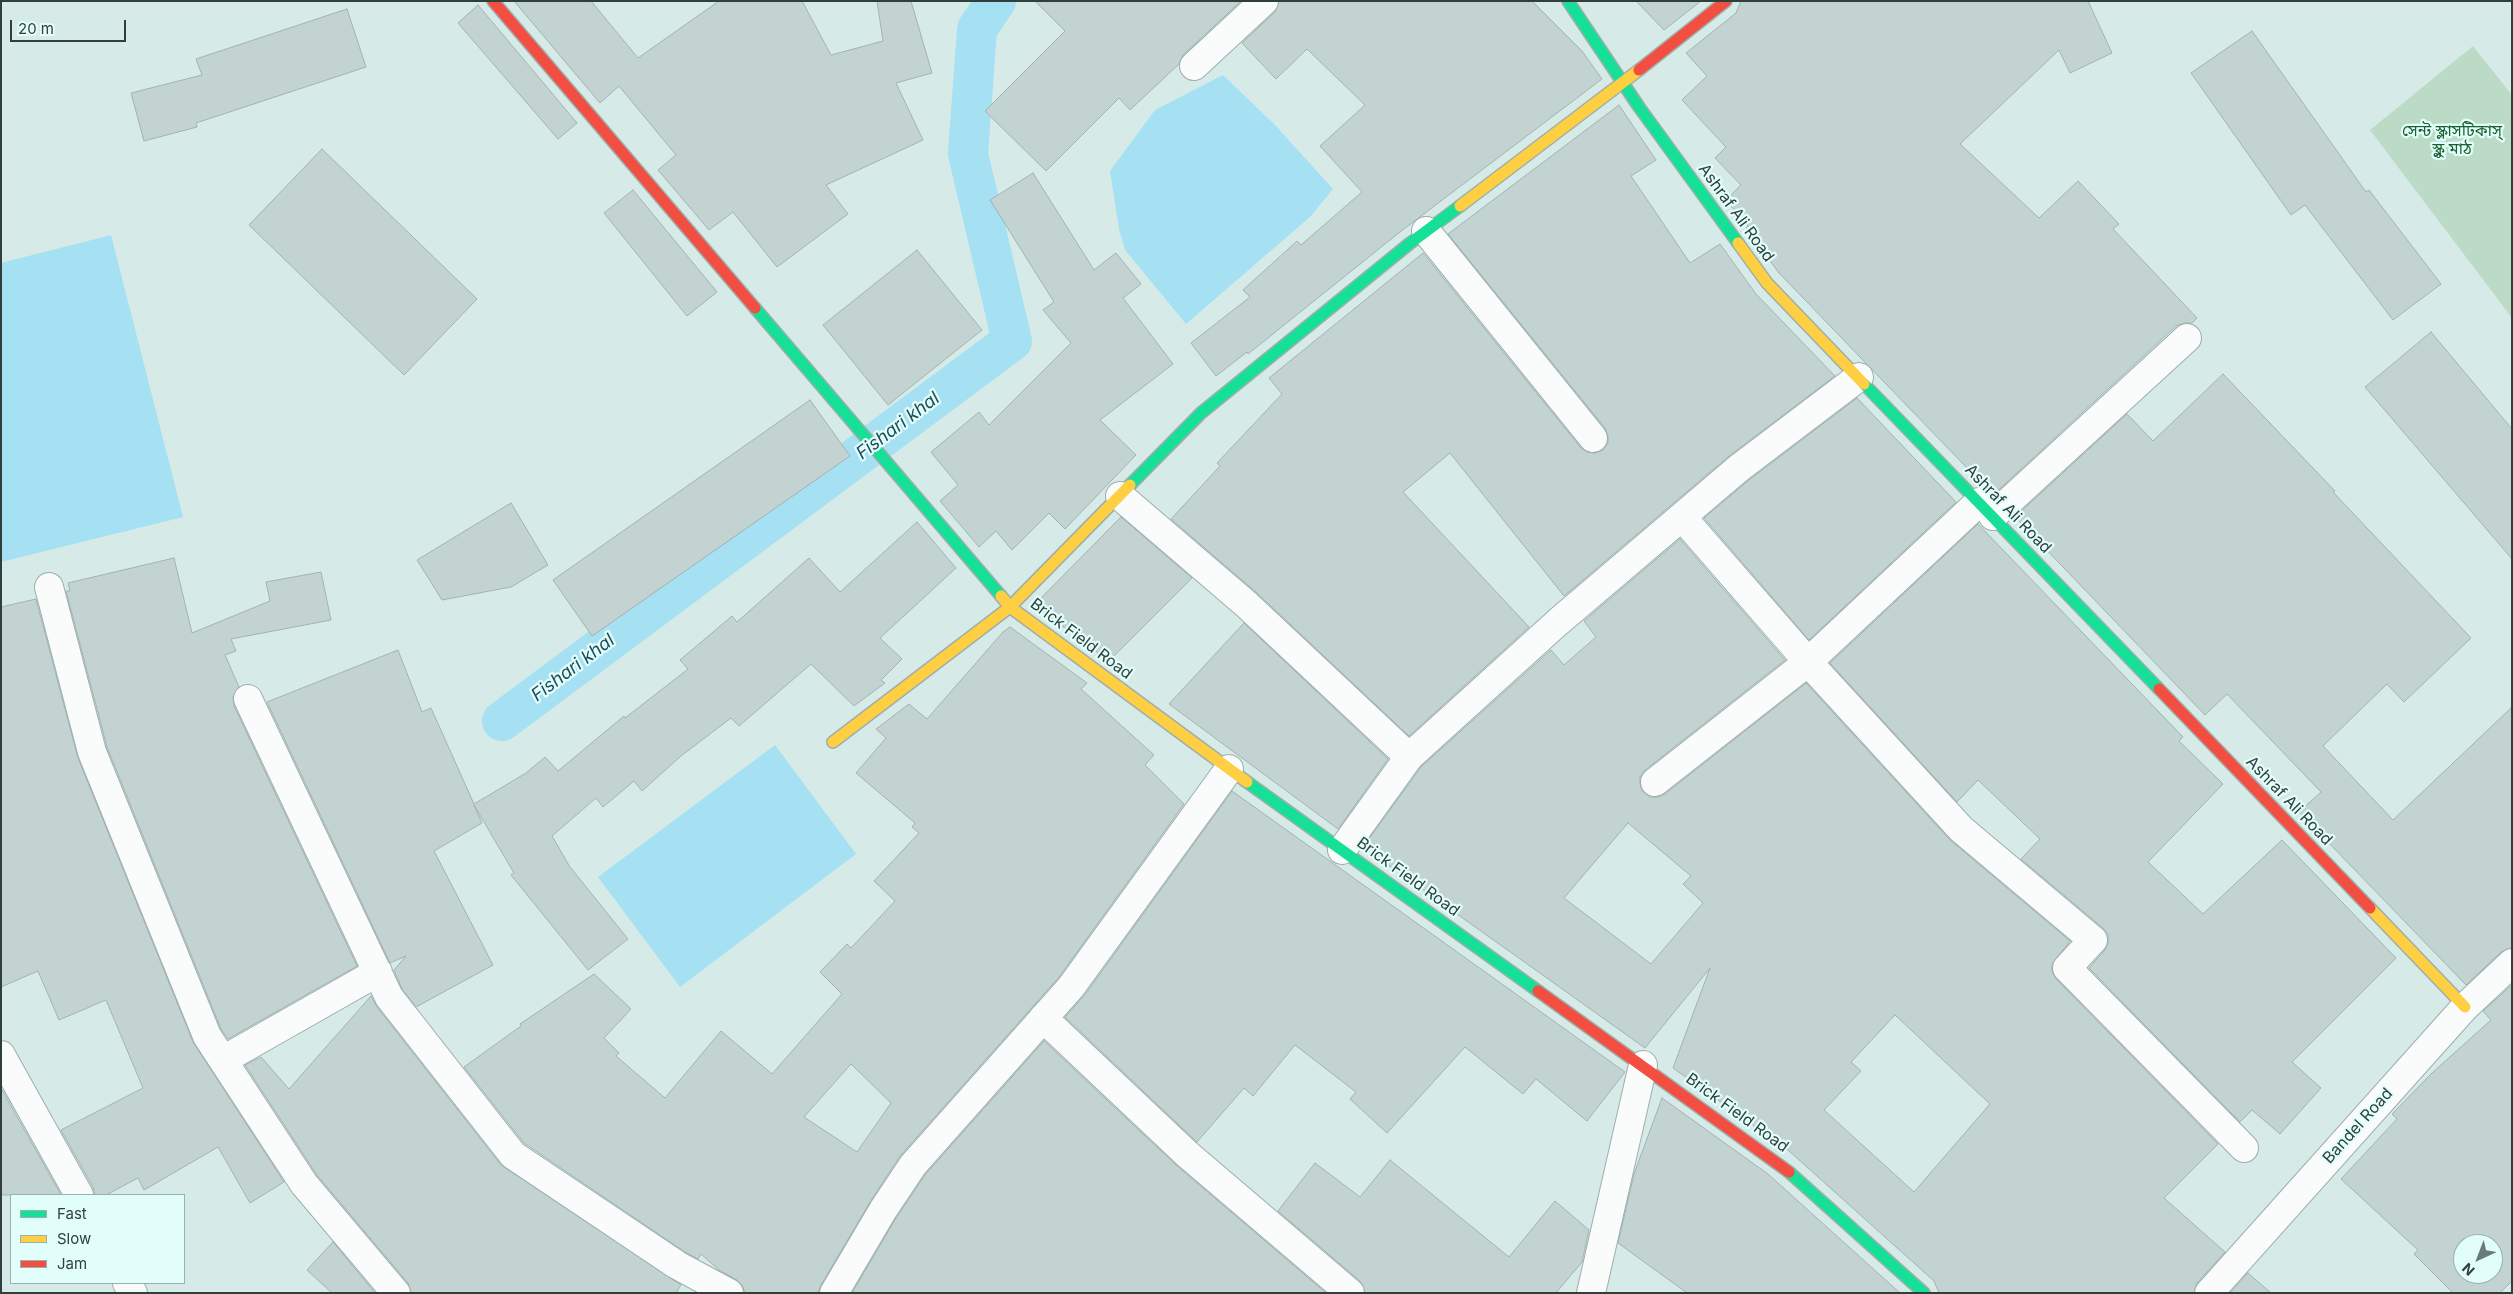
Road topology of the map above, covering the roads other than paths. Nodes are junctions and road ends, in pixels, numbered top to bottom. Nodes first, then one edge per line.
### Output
1 (492, 1) edge
2 (1264, 1) edge
3 (1568, 1) edge
4 (1726, 1) edge
5 (1194, 66) dead end
6 (1623, 83) junction
7 (1426, 231) junction
8 (2187, 338) dead end
9 (1859, 377) junction
10 (1593, 438) dead end
11 (1120, 496) junction
12 (1986, 509) junction
13 (1682, 517) junction
14 (49, 586) dead end
15 (1010, 607) junction
16 (1808, 662) junction
17 (248, 699) dead end
18 (834, 742) dead end
19 (1409, 757) junction
20 (1229, 769) junction
21 (1654, 782) dead end
22 (1342, 850) junction
23 (2512, 963) edge
24 (378, 972) junction
25 (2464, 1007) junction
26 (1042, 1018) junction
27 (1, 1055) edge
28 (223, 1060) junction
29 (1643, 1066) junction
30 (2244, 1148) dead end
31 (78, 1194) edge
32 (396, 1293) edge
33 (729, 1293) edge
34 (834, 1293) edge
35 (1350, 1293) edge
36 (1591, 1293) edge
37 (1924, 1293) edge
38 (2209, 1293) edge

1 - 15 street, Brick Field Road
2 - 5 street
3 - 6 street, Ashraf Ali Road
4 - 6 street
6 - 7 street
6 - 9 street, Ashraf Ali Road
7 - 10 street
7 - 11 street
8 - 12 street
9 - 12 street, Ashraf Ali Road
9 - 13 street
11 - 15 street
11 - 19 street
12 - 16 street
12 - 25 street, Ashraf Ali Road
13 - 16 street
13 - 19 street
14 - 28 street
15 - 18 street
15 - 20 street, Brick Field Road
16 - 21 street
16 - 30 street
17 - 24 street
19 - 22 street
20 - 22 street, Brick Field Road
20 - 26 street
22 - 29 street, Brick Field Road
23 - 25 street, Bandel Road
24 - 28 street
24 - 33 street
25 - 38 street, Bandel Road
26 - 34 street
26 - 35 street
27 - 31 street
28 - 32 street
29 - 36 street
29 - 37 street, Brick Field Road

